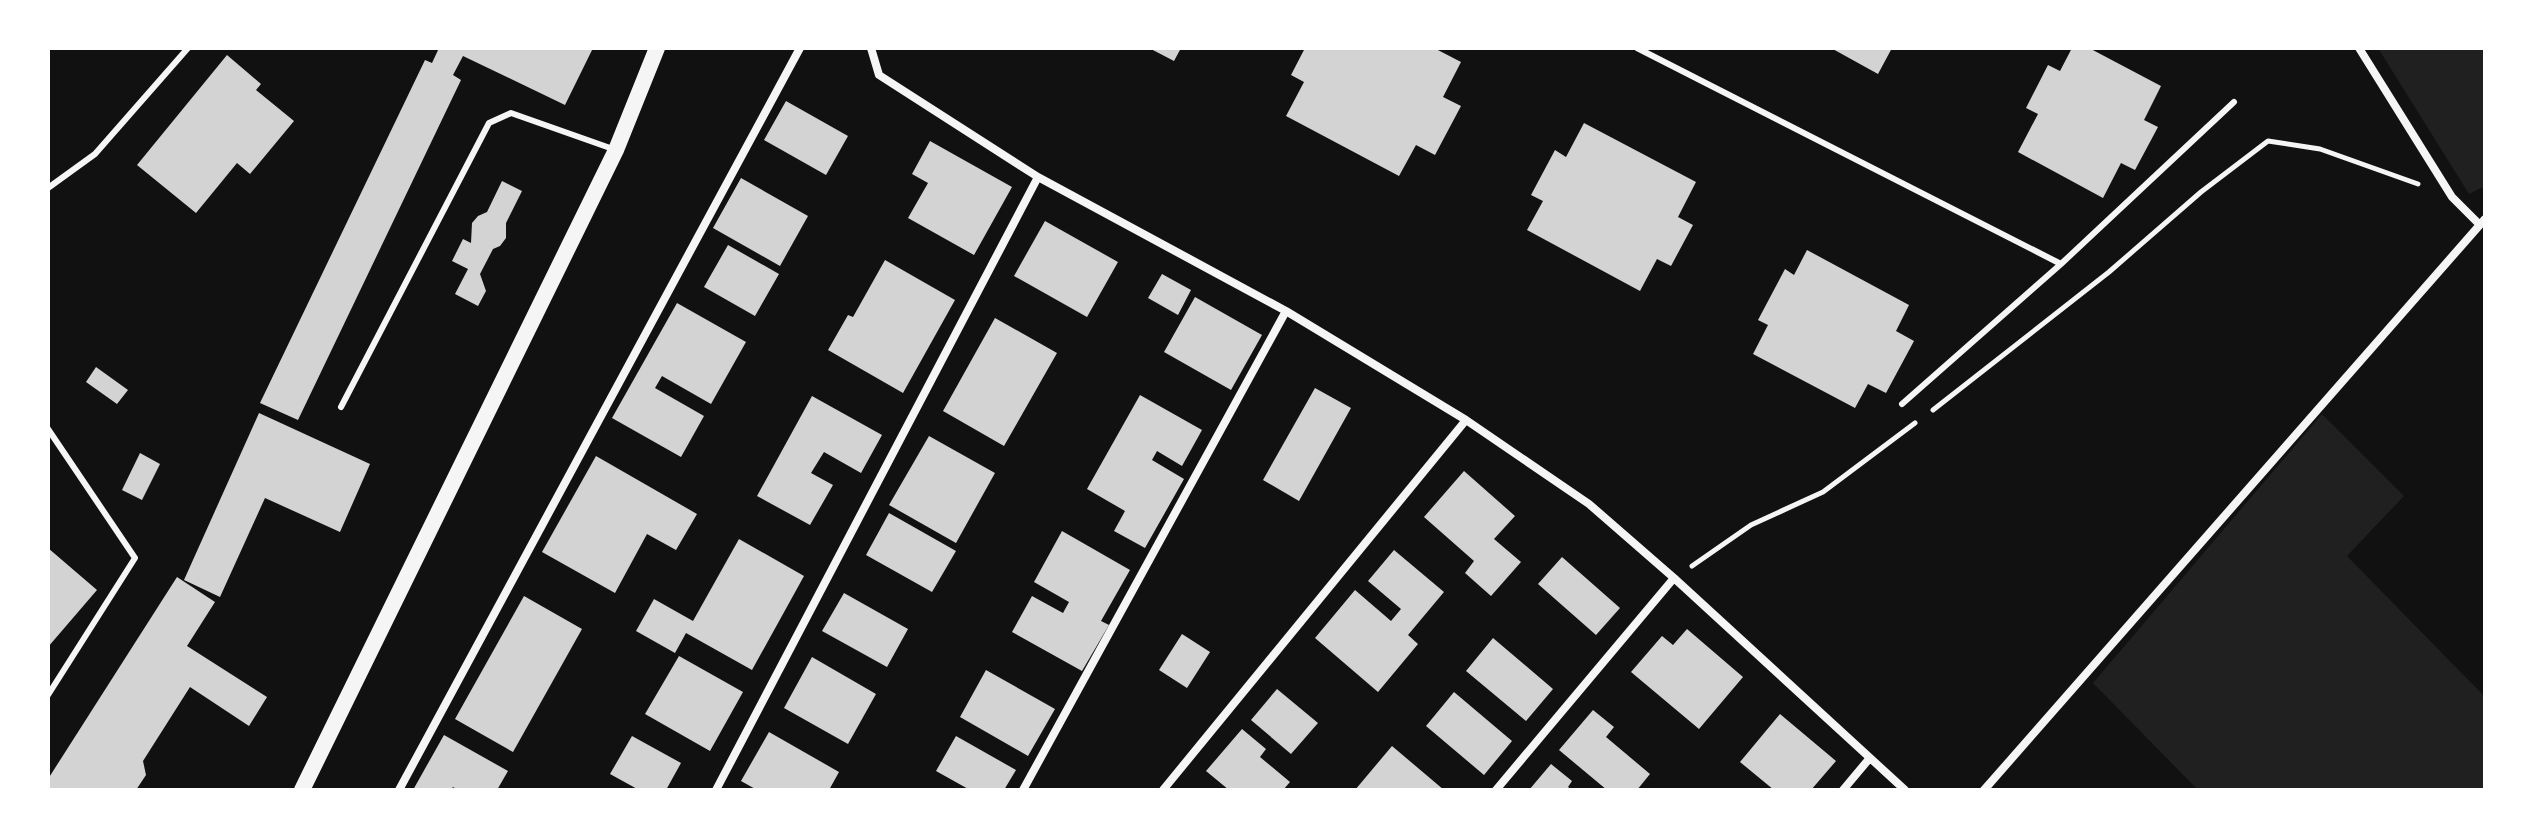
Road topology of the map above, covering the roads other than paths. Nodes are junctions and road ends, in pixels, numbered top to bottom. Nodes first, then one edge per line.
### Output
1 (188, 48) edge
2 (657, 48) edge
3 (800, 48) edge
4 (871, 48) edge
5 (1637, 48) edge
6 (2359, 48) edge
7 (2234, 102) dead end
8 (616, 150) junction
9 (1038, 177) junction
10 (48, 188) edge
11 (2482, 221) edge
12 (2061, 264) junction
13 (1286, 311) junction
14 (1902, 404) dead end
15 (341, 407) dead end
16 (1466, 420) junction
17 (48, 429) edge
18 (51, 441) edge
19 (1674, 578) junction
20 (48, 695) edge
21 (1869, 759) junction
22 (302, 790) edge
23 (399, 790) edge
24 (716, 790) edge
25 (1023, 790) edge
26 (1163, 790) edge
27 (1496, 790) edge
28 (1843, 790) edge
29 (1905, 790) edge
30 (1984, 790) edge

1 - 10 lane
2 - 8 main road
3 - 23 street
4 - 9 street
5 - 12 lane
6 - 11 street
7 - 12 lane
8 - 15 lane
8 - 22 main road
9 - 13 street
9 - 24 street
11 - 30 street
12 - 14 lane
13 - 16 street
13 - 25 street
16 - 19 street
16 - 26 street
17 - 18 lane
18 - 20 lane
19 - 21 street
19 - 27 street
21 - 28 street
21 - 29 street

